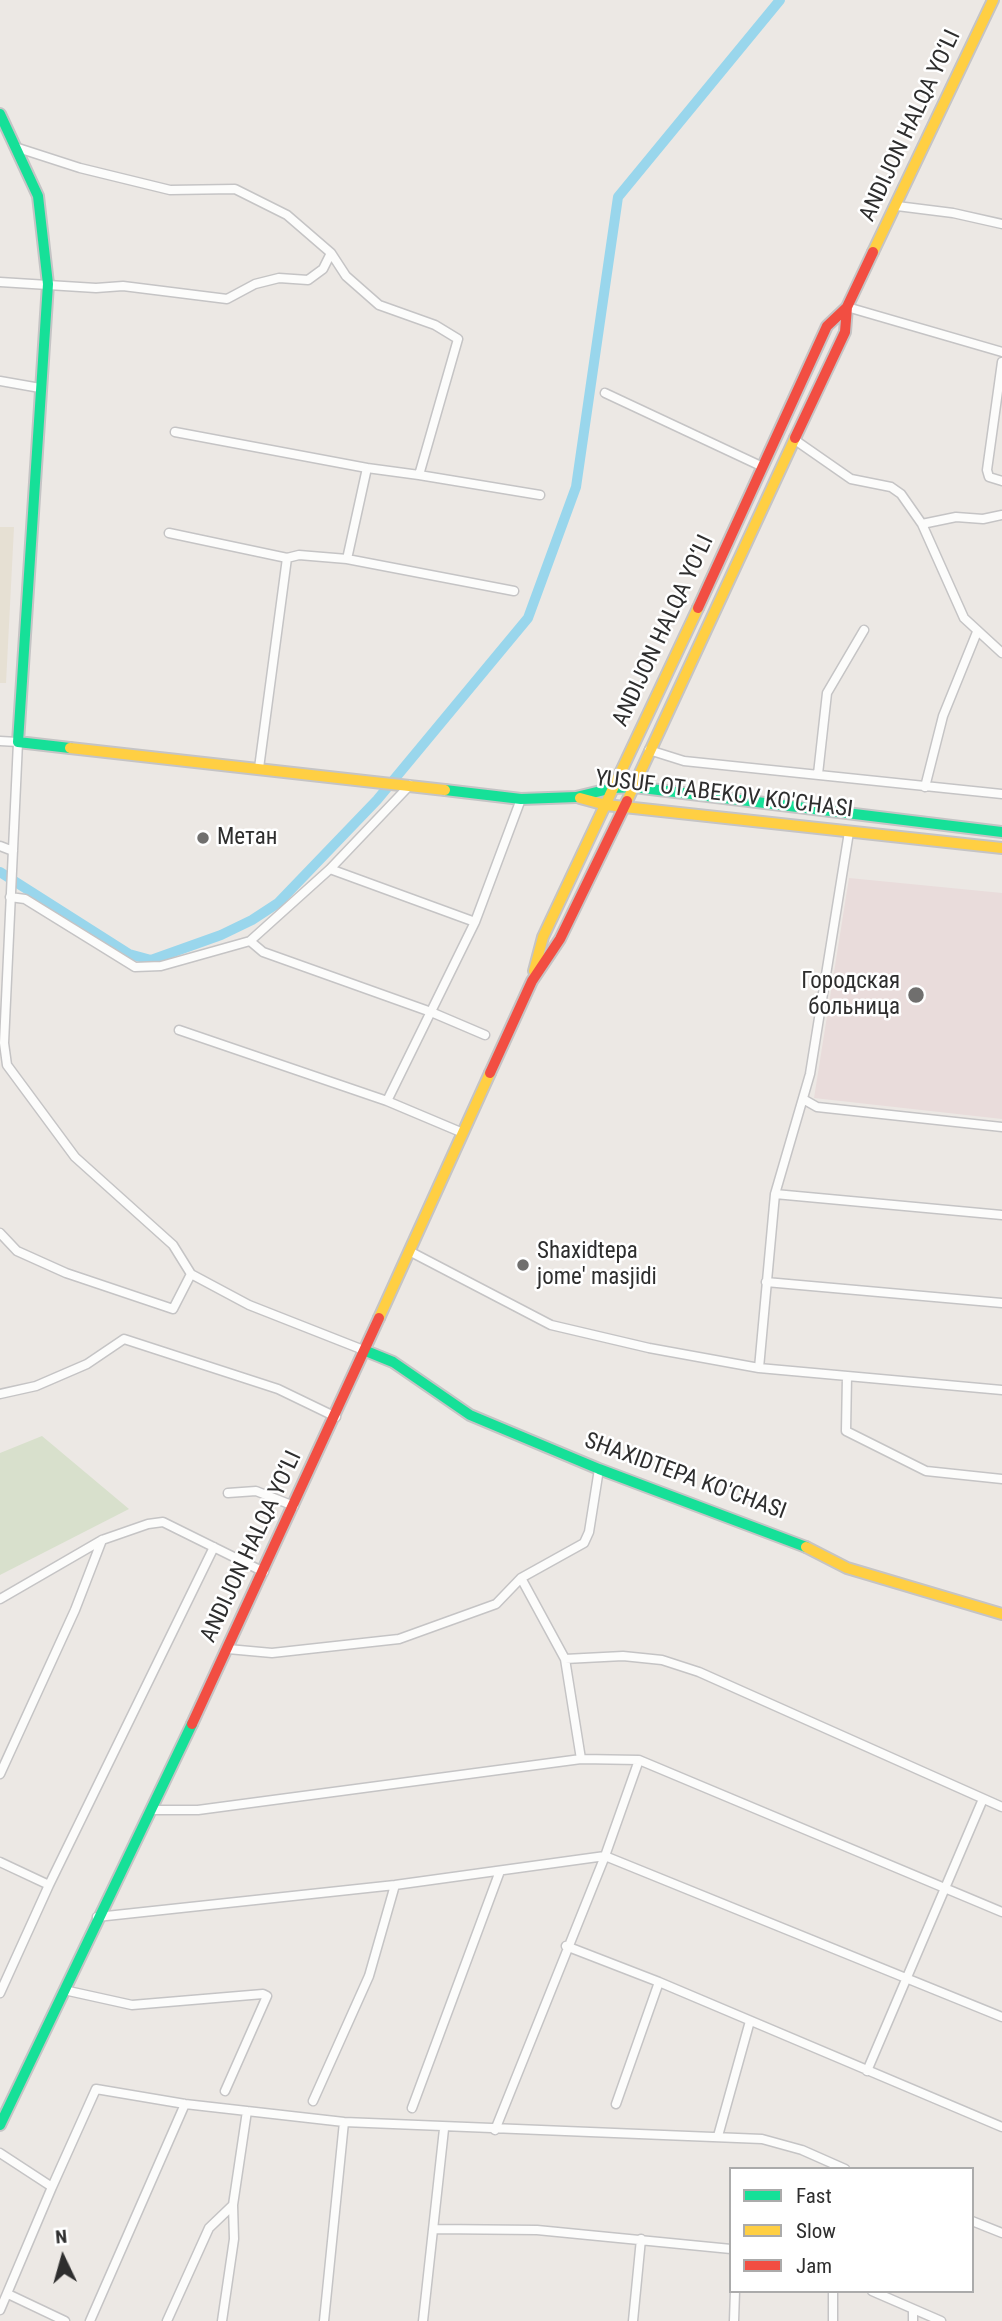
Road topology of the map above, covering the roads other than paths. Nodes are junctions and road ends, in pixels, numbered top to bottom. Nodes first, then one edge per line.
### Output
1 (993, 0) edge
2 (0, 114) edge
3 (15, 147) junction
4 (897, 206) junction
5 (1002, 224) edge
6 (331, 253) junction
7 (0, 282) edge
8 (48, 284) junction
9 (847, 307) junction
10 (1002, 352) edge
11 (1002, 362) edge
12 (0, 381) edge
13 (40, 388) junction
14 (605, 393) dead end
15 (174, 432) dead end
16 (795, 440) junction
17 (763, 467) junction
18 (366, 468) junction
19 (419, 475) junction
20 (1002, 481) edge
21 (541, 495) dead end
22 (1002, 515) edge
23 (922, 524) junction
24 (169, 533) dead end
25 (287, 558) junction
26 (347, 559) junction
27 (514, 591) dead end
28 (864, 630) dead end
29 (977, 632) junction
30 (1002, 653) edge
31 (0, 741) edge
32 (18, 742) junction
33 (649, 750) junction
34 (259, 768) junction
35 (818, 774) junction
36 (407, 785) junction
37 (634, 787) junction
38 (925, 787) junction
39 (614, 788) junction
40 (1002, 794) edge
41 (576, 797) junction
42 (522, 799) junction
43 (606, 805) junction
44 (624, 806) junction
45 (849, 832) junction
46 (1002, 832) edge
47 (0, 846) edge
48 (1002, 848) edge
49 (13, 855) junction
50 (330, 869) junction
51 (10, 893) junction
52 (475, 922) junction
53 (250, 941) junction
54 (532, 981) junction
55 (431, 1012) junction
56 (179, 1030) dead end
57 (485, 1035) dead end
58 (2, 1042) edge
59 (803, 1099) junction
60 (387, 1101) junction
61 (1002, 1127) edge
62 (463, 1133) junction
63 (775, 1194) junction
64 (1002, 1215) edge
65 (0, 1233) edge
66 (411, 1252) junction
67 (191, 1274) junction
68 (766, 1282) junction
69 (1002, 1303) edge
70 (366, 1350) junction
71 (759, 1368) junction
72 (847, 1376) junction
73 (1002, 1390) edge
74 (0, 1394) edge
75 (336, 1417) junction
76 (599, 1469) junction
77 (1002, 1479) edge
78 (228, 1493) dead end
79 (294, 1506) junction
80 (102, 1540) junction
81 (214, 1547) junction
82 (264, 1572) junction
83 (521, 1578) junction
84 (0, 1599) edge
85 (1002, 1614) edge
86 (228, 1649) junction
87 (565, 1659) junction
88 (581, 1759) junction
89 (639, 1760) junction
90 (0, 1774) edge
91 (983, 1799) junction
92 (1002, 1807) edge
93 (152, 1811) junction
94 (605, 1856) junction
95 (0, 1862) edge
96 (500, 1871) junction
97 (49, 1885) junction
98 (395, 1885) junction
99 (945, 1888) junction
100 (1002, 1913) edge
101 (97, 1917) junction
102 (566, 1946) junction
103 (907, 1976) junction
104 (659, 1982) junction
105 (64, 1990) junction
106 (0, 1993) edge
107 (1002, 2017) edge
108 (750, 2021) junction
109 (867, 2071) junction
110 (225, 2091) dead end
111 (313, 2101) dead end
112 (185, 2104) junction
113 (616, 2104) dead end
114 (412, 2108) dead end
115 (247, 2111) junction
116 (345, 2122) junction
117 (0, 2125) edge
118 (1002, 2127) edge
119 (444, 2129) junction
120 (495, 2130) junction
121 (718, 2136) junction
122 (0, 2153) edge
123 (840, 2167) edge
124 (52, 2187) junction
125 (233, 2205) junction
126 (974, 2222) edge
127 (434, 2229) junction
128 (1002, 2233) edge
129 (641, 2239) junction
130 (729, 2249) edge
131 (735, 2293) edge
132 (833, 2293) edge
133 (877, 2293) edge
134 (8, 2294) junction
135 (0, 2309) edge
136 (913, 2309) junction
137 (65, 2321) edge
138 (90, 2321) edge
139 (167, 2321) edge
140 (222, 2321) edge
141 (324, 2321) edge
142 (425, 2321) edge
143 (633, 2321) edge
144 (734, 2321) edge
145 (833, 2321) edge
146 (913, 2321) edge
147 (942, 2321) edge

1 - 4 main road, ANDIJON HALQA YO‘LI
2 - 3 main road
3 - 6 street
3 - 8 main road
4 - 5 street
4 - 9 main road, ANDIJON HALQA YO‘LI
6 - 8 street
6 - 19 street
7 - 8 street
8 - 13 main road
9 - 10 street
9 - 16 main road, ANDIJON HALQA YO‘LI
9 - 17 main road, ANDIJON HALQA YO‘LI
11 - 20 street
12 - 13 street
13 - 32 main road
14 - 17 street
15 - 18 street
16 - 23 street
16 - 33 main road, ANDIJON HALQA YO‘LI
17 - 39 main road, ANDIJON HALQA YO‘LI
18 - 19 street
18 - 26 street
19 - 21 street
22 - 23 street
23 - 29 street
24 - 25 street
25 - 26 street
25 - 34 street
26 - 27 street
28 - 35 street
29 - 30 street
29 - 38 street
31 - 32 street
32 - 34 main road
32 - 49 street
33 - 35 street
33 - 37 main road, ANDIJON HALQA YO‘LI
34 - 36 main road
35 - 38 street
36 - 42 main road
36 - 50 street
37 - 39 main road, YUSUF OTABEKOV KO'CHASI
37 - 44 main road, ANDIJON HALQA YO‘LI
37 - 46 main road, YUSUF OTABEKOV KO'CHASI
38 - 40 street
39 - 41 main road, YUSUF OTABEKOV KO'CHASI
39 - 43 main road, ANDIJON HALQA YO‘LI
41 - 42 main road
41 - 43 main road, YUSUF OTABEKOV KO'CHASI
42 - 52 street
43 - 44 main road, YUSUF OTABEKOV KO'CHASI
43 - 54 main road, ANDIJON HALQA YO‘LI
44 - 45 main road, YUSUF OTABEKOV KO'CHASI
44 - 54 main road, ANDIJON HALQA YO‘LI
45 - 48 main road, YUSUF OTABEKOV KO'CHASI
45 - 59 street
47 - 49 street
49 - 51 street
50 - 52 street
50 - 53 street
51 - 53 street
51 - 58 street
52 - 55 street
53 - 55 street
54 - 62 main road, ANDIJON HALQA YO‘LI
55 - 57 street
55 - 60 street
56 - 60 street
58 - 67 street
59 - 61 street
59 - 63 street
60 - 62 street
62 - 66 main road, ANDIJON HALQA YO‘LI
63 - 64 street
63 - 68 street
65 - 67 street
66 - 70 main road, ANDIJON HALQA YO‘LI
66 - 71 street
67 - 70 street
68 - 69 street
68 - 71 street
70 - 75 main road, ANDIJON HALQA YO‘LI
70 - 76 main road, SHAXIDTEPA KO'CHASI
71 - 72 street
72 - 73 street
72 - 77 street
74 - 75 street
75 - 79 main road, ANDIJON HALQA YO‘LI
76 - 83 street
76 - 85 main road, SHAXIDTEPA KO'CHASI
78 - 79 street
79 - 82 main road, ANDIJON HALQA YO‘LI
80 - 81 street
80 - 84 street
80 - 90 street
81 - 82 street
81 - 97 street
82 - 86 main road, ANDIJON HALQA YO‘LI
83 - 86 street
83 - 87 street
86 - 93 main road, ANDIJON HALQA YO‘LI
87 - 88 street
87 - 91 street
88 - 89 street
88 - 93 street
89 - 94 street
89 - 99 street
91 - 92 street
91 - 99 street
93 - 101 main road, ANDIJON HALQA YO‘LI
94 - 96 street
94 - 102 street
94 - 103 street
95 - 97 street
96 - 98 street
96 - 114 street
97 - 106 street
98 - 101 street
98 - 111 street
99 - 100 street
99 - 103 street
101 - 105 main road, ANDIJON HALQA YO‘LI
102 - 104 street
102 - 120 street
103 - 107 street
103 - 109 street
104 - 108 street
104 - 113 street
105 - 110 street
105 - 117 main road, ANDIJON HALQA YO‘LI
108 - 109 street
108 - 121 street
109 - 118 street
112 - 115 street
112 - 124 street
112 - 138 street
115 - 116 street
115 - 125 street
116 - 119 street
116 - 141 street
119 - 120 street
119 - 127 street
120 - 121 street
121 - 123 street
122 - 124 street
124 - 134 street
125 - 139 street
125 - 140 street
126 - 128 street
127 - 129 street
127 - 142 street
129 - 130 street
129 - 143 street
131 - 144 street
132 - 145 street
133 - 136 street
134 - 135 street
134 - 137 street
136 - 146 street
136 - 147 street

